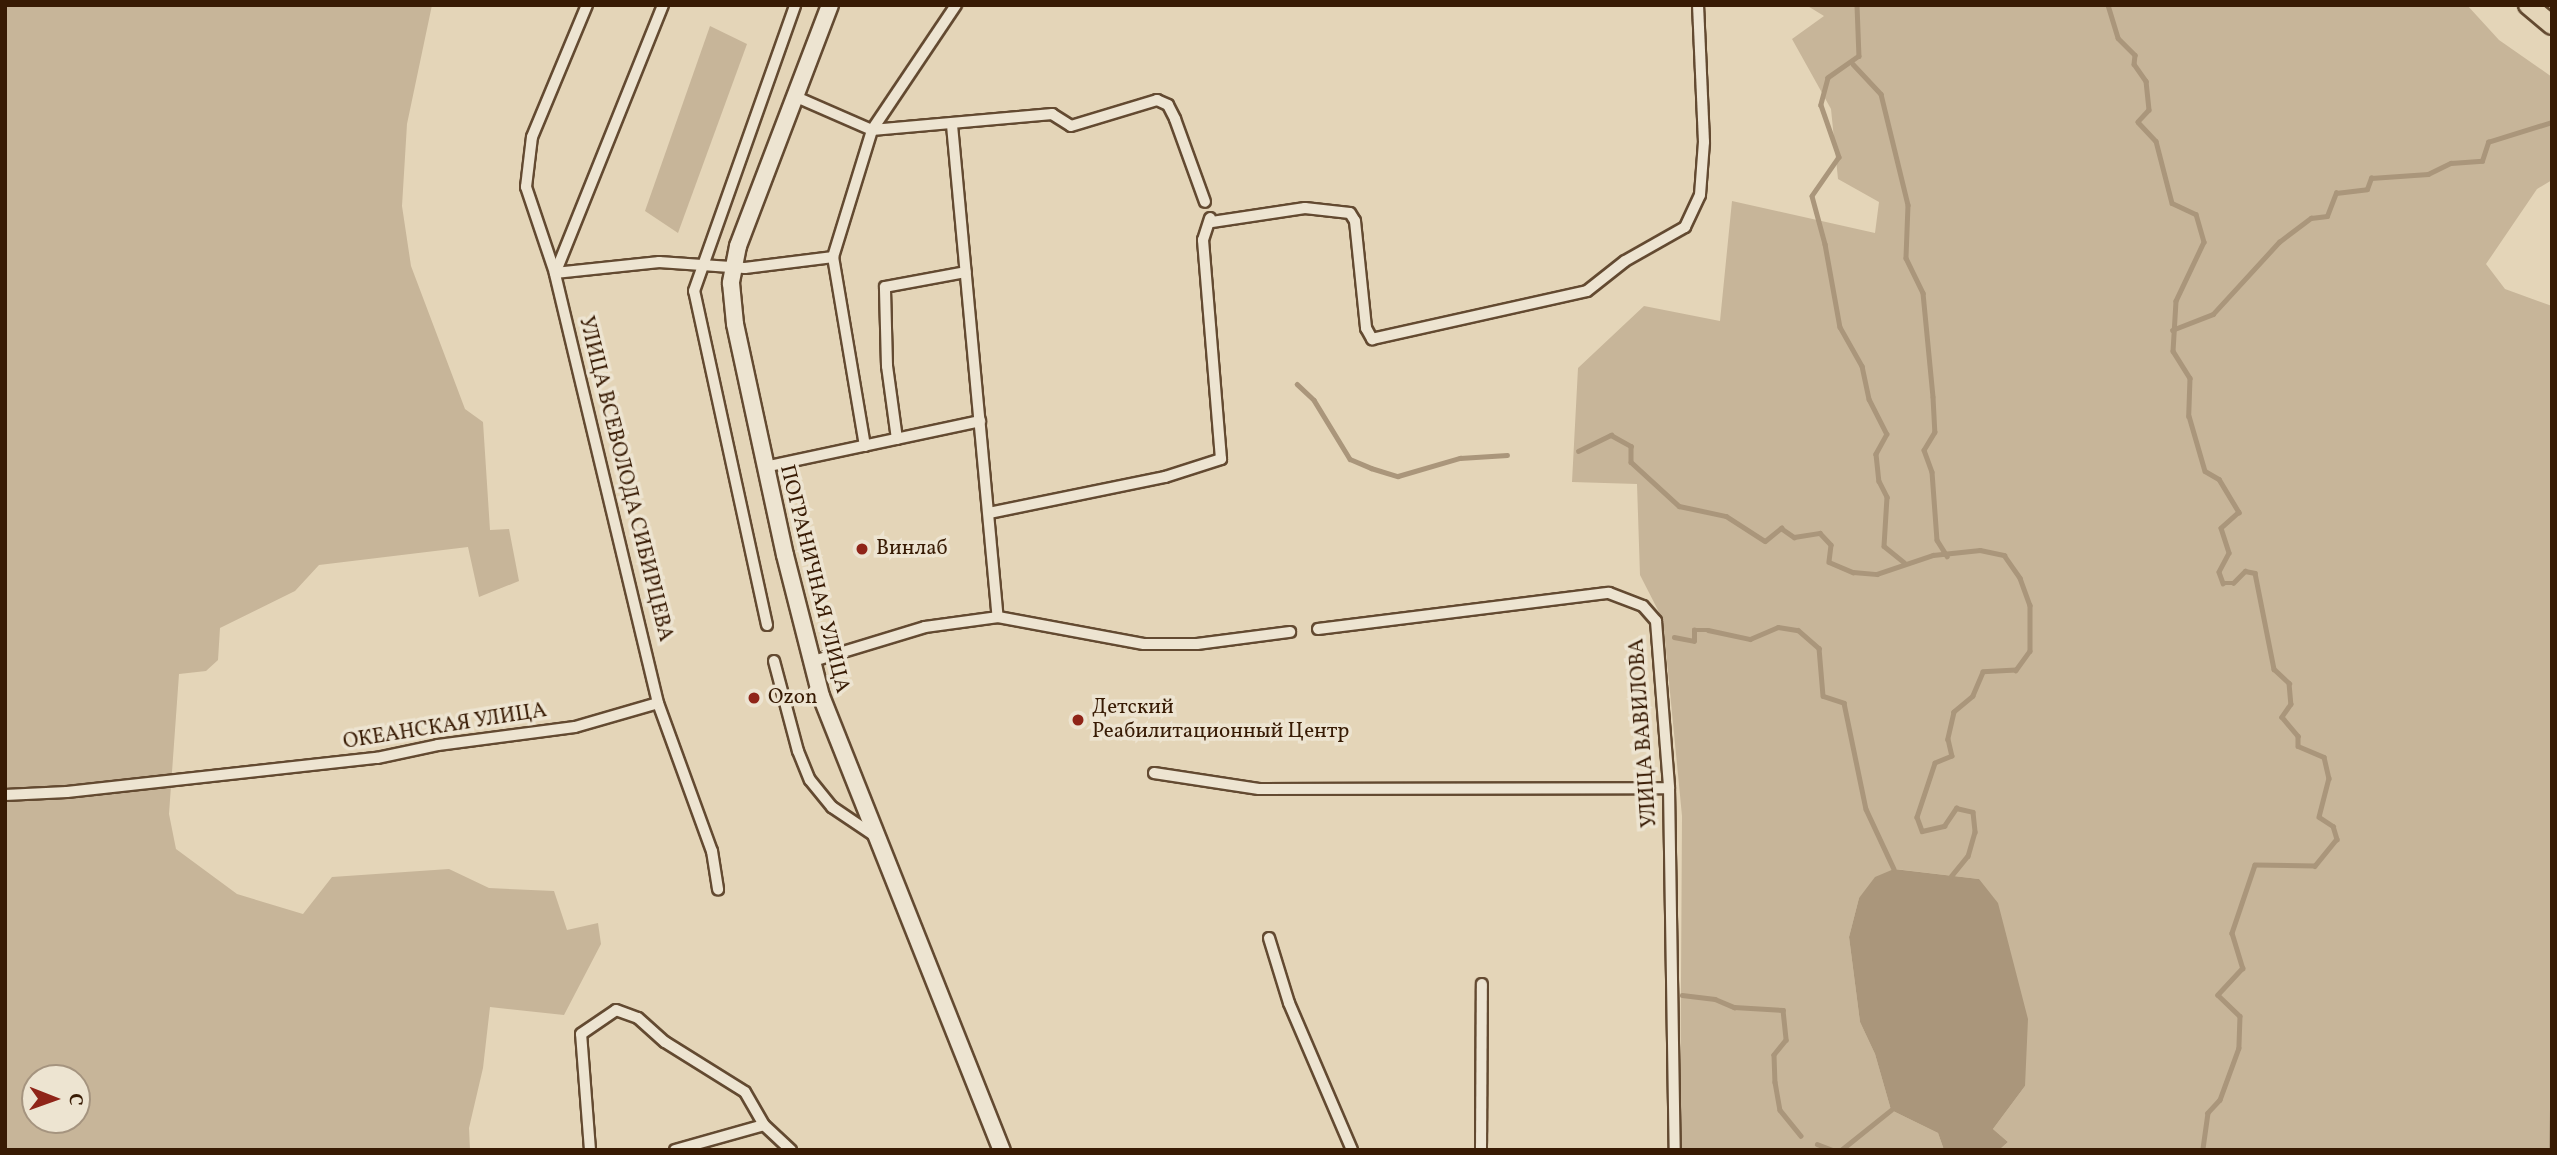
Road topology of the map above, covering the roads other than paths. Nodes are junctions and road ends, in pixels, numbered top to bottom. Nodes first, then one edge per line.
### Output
1 (587, 5) edge
2 (663, 5) edge
3 (795, 5) edge
4 (830, 5) edge
5 (956, 5) edge
6 (1698, 5) edge
7 (2528, 5) edge
8 (2552, 25) edge
9 (794, 96) junction
10 (951, 125) junction
11 (872, 130) junction
12 (1205, 202) dead end
13 (833, 257) junction
14 (707, 262) junction
15 (733, 266) junction
16 (966, 272) junction
17 (555, 273) junction
18 (980, 421) junction
19 (897, 439) junction
20 (865, 446) junction
21 (764, 467) junction
22 (989, 513) junction
23 (998, 617) junction
24 (766, 625) dead end
25 (1318, 629) dead end
26 (1290, 632) dead end
27 (774, 661) dead end
28 (810, 662) junction
29 (658, 699) junction
30 (1154, 773) dead end
31 (1669, 788) junction
32 (5, 795) edge
33 (877, 838) junction
34 (718, 890) dead end
35 (1269, 938) dead end
36 (1482, 984) dead end
37 (764, 1125) junction
38 (723, 1145) edge
39 (590, 1150) edge
40 (675, 1150) edge
41 (791, 1150) edge
42 (1002, 1150) edge
43 (1352, 1150) edge
44 (1480, 1150) edge
45 (1675, 1150) edge

1 - 17 street, УЛИЦА ВСЕВОЛОДА СИБИРЦЕВА
2 - 17 street
3 - 14 street
4 - 9 main road, ПОГРАНИЧНАЯ УЛИЦА
5 - 11 street
6 - 22 street
7 - 8 main road
9 - 11 street
9 - 15 main road, ПОГРАНИЧНАЯ УЛИЦА
10 - 11 street
10 - 12 street
10 - 16 street
11 - 13 street
13 - 15 street
13 - 20 street
14 - 15 street
14 - 17 street
14 - 24 street
15 - 21 main road, ПОГРАНИЧНАЯ УЛИЦА
16 - 18 street
16 - 19 street
17 - 29 street, УЛИЦА ВСЕВОЛОДА СИБИРЦЕВА
18 - 19 street
18 - 22 street
19 - 20 street
20 - 21 street
21 - 28 main road, ПОГРАНИЧНАЯ УЛИЦА
22 - 23 street
23 - 26 street
23 - 28 street
25 - 31 street, УЛИЦА ВАВИЛОВА
27 - 33 street
28 - 33 main road, ПОГРАНИЧНАЯ УЛИЦА
29 - 32 street, ОКЕАНСКАЯ УЛИЦА
29 - 34 street, УЛИЦА ВСЕВОЛОДА СИБИРЦЕВА
30 - 31 street
31 - 45 street, УЛИЦА ВАВИЛОВА
33 - 42 main road, ПОГРАНИЧНАЯ УЛИЦА
35 - 43 street
36 - 44 street
37 - 38 street
37 - 39 street
37 - 41 street
38 - 40 street

